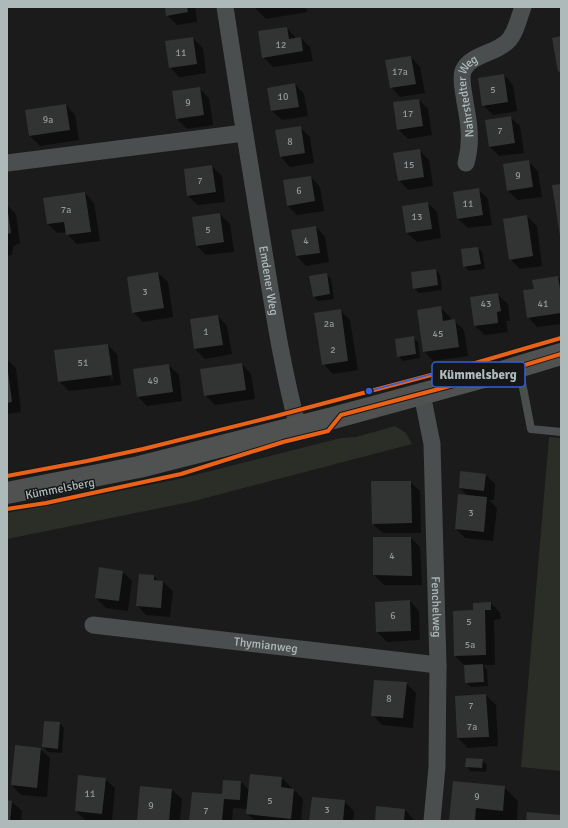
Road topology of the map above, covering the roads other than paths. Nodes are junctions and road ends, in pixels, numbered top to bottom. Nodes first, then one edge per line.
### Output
1 (225, 7) edge
2 (523, 7) edge
3 (244, 133) junction
4 (7, 163) edge
5 (466, 163) dead end
6 (561, 354) edge
7 (519, 367) junction
8 (422, 394) junction
9 (298, 427) junction
10 (561, 432) edge
11 (7, 493) edge
12 (93, 625) dead end
13 (438, 665) junction
14 (432, 821) edge

1 - 3 street, Emdener Weg
2 - 5 street, Nahrstedter Weg
3 - 4 street
3 - 9 street, Emdener Weg
6 - 7 main road, Kümmelsberg
7 - 8 main road, Kümmelsberg
7 - 10 lane
8 - 9 main road, Kümmelsberg
8 - 13 street, Fenchelweg
9 - 11 main road, Kümmelsberg
12 - 13 street, Thymianweg
13 - 14 street, Fenchelweg

